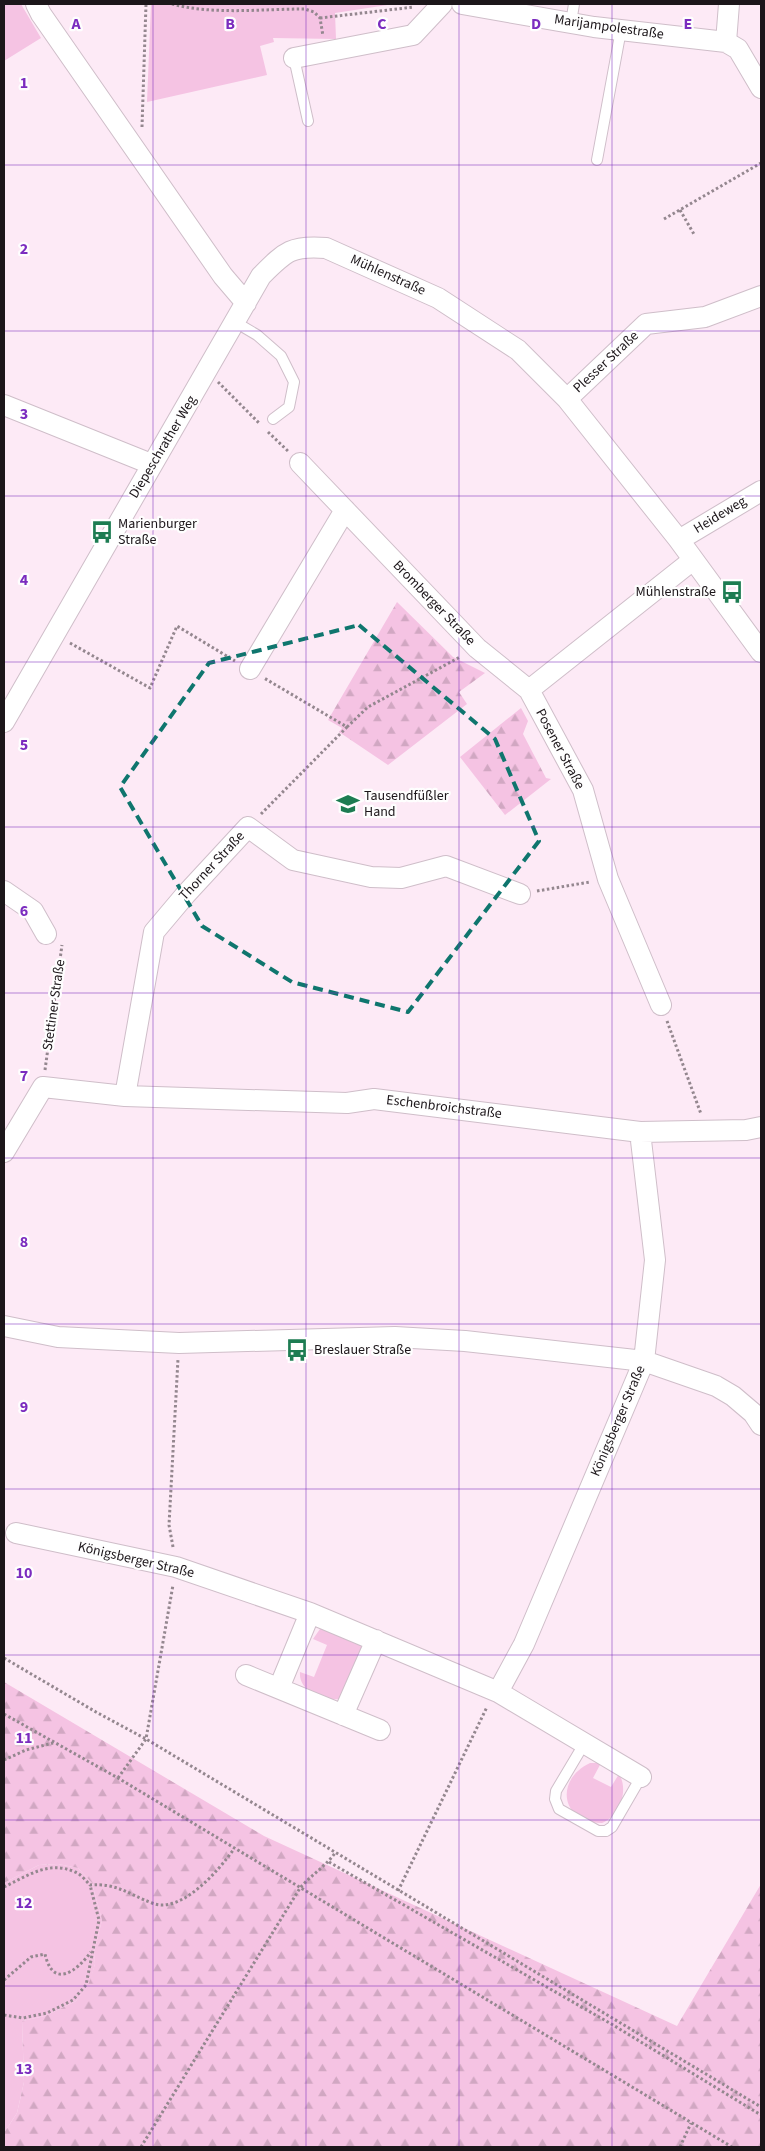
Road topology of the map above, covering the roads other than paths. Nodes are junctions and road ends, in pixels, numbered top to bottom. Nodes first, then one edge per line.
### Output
1 (36, 4) edge
2 (442, 4) edge
3 (462, 4) edge
4 (729, 4) edge
5 (573, 13) edge
6 (621, 30) junction
7 (726, 42) junction
8 (294, 58) joint
9 (761, 88) edge
10 (308, 122) dead end
11 (597, 160) dead end
12 (761, 296) edge
13 (246, 303) junction
14 (235, 322) junction
15 (567, 399) junction
16 (4, 405) edge
17 (273, 419) dead end
18 (300, 463) road end
19 (151, 464) junction
20 (761, 491) edge
21 (345, 510) junction
22 (680, 540) junction
23 (693, 560) junction
24 (761, 652) edge
25 (250, 670) road end
26 (529, 690) junction
27 (4, 721) edge
28 (4, 891) edge
29 (520, 894) road end
30 (46, 934) road end
31 (661, 1005) road end
32 (125, 1096) junction
33 (761, 1126) edge
34 (640, 1132) junction
35 (4, 1152) edge
36 (4, 1326) edge
37 (644, 1361) junction
38 (761, 1425) edge
39 (16, 1533) dead end
40 (310, 1613) junction
41 (376, 1640) junction
42 (246, 1675) dead end
43 (279, 1688) junction
44 (498, 1692) junction
45 (343, 1715) junction
46 (380, 1730) dead end
47 (584, 1744) junction
48 (641, 1777) joint

1 - 13 street
2 - 8 street
3 - 5 street, Marijampolestraße
4 - 7 street
5 - 6 street, Marijampolestraße
6 - 7 street, Marijampolestraße
6 - 11 lane
7 - 9 street
8 - 10 lane
12 - 15 street, Plesser Straße
13 - 14 street, Diepeschrather Weg
13 - 15 street, Mühlenstraße
14 - 17 lane
14 - 19 street, Diepeschrather Weg
15 - 22 street, Mühlenstraße
16 - 19 street
18 - 21 street, Bromberger Straße
19 - 27 street, Diepeschrather Weg
20 - 22 street, Heideweg
21 - 25 street
21 - 26 street, Bromberger Straße
22 - 23 street, Mühlenstraße
23 - 24 street, Mühlenstraße
23 - 26 street
26 - 31 street, Posener Straße
28 - 30 street
29 - 32 street, Thorner Straße
32 - 34 street, Eschenbroichstraße
32 - 35 street, Eschenbroichstraße
33 - 34 street, Eschenbroichstraße
34 - 37 street, Königsberger Straße
36 - 37 street
37 - 38 street
37 - 44 street, Königsberger Straße
39 - 40 street, Königsberger Straße
40 - 41 street, Königsberger Straße
40 - 43 street
41 - 44 street, Königsberger Straße
41 - 45 street
42 - 43 street
43 - 45 street
44 - 47 street, Königsberger Straße
45 - 46 street
47 - 48 street, Königsberger Straße
47 - 48 lane, Königsberger Straße

